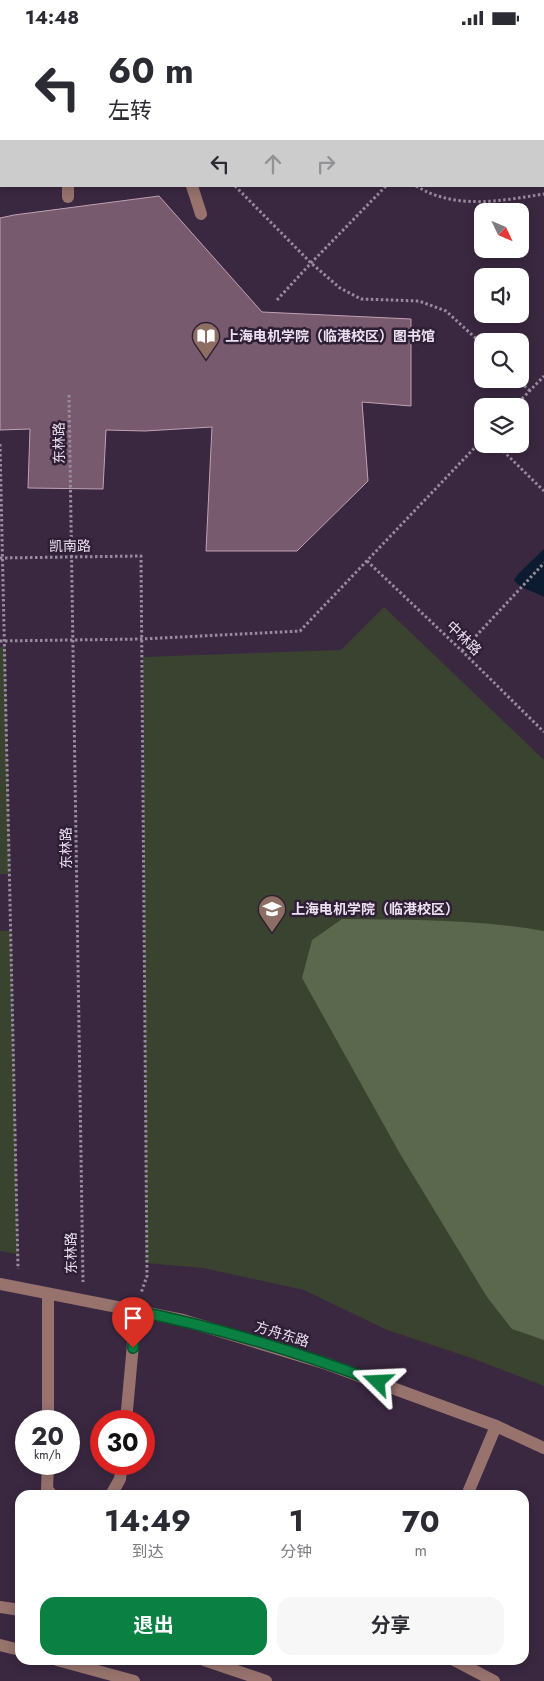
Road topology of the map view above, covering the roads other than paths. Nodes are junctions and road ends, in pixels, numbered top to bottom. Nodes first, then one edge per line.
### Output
1 (192, 187) edge
2 (201, 214) dead end
3 (0, 1284) edge
4 (48, 1294) junction
5 (136, 1311) junction
6 (48, 1410) edge
7 (127, 1410) edge
8 (496, 1426) junction
9 (544, 1449) edge
10 (48, 1475) edge
11 (121, 1475) edge
12 (49, 1490) edge
13 (114, 1490) edge
14 (470, 1490) edge
15 (0, 1607) edge
16 (15, 1609) edge
17 (0, 1645) edge
18 (15, 1649) edge
19 (75, 1665) edge
20 (219, 1665) edge
21 (464, 1665) edge
22 (134, 1681) edge
23 (266, 1681) edge
24 (494, 1681) edge

1 - 2 street
3 - 4 street, 方舟东路
4 - 5 street, 方舟东路
4 - 6 street
5 - 7 street
5 - 8 street, 方舟东路
8 - 9 street, 方舟东路
8 - 14 street
10 - 12 street
11 - 13 street
15 - 16 street
17 - 18 street
19 - 22 street
20 - 23 street
21 - 24 street

